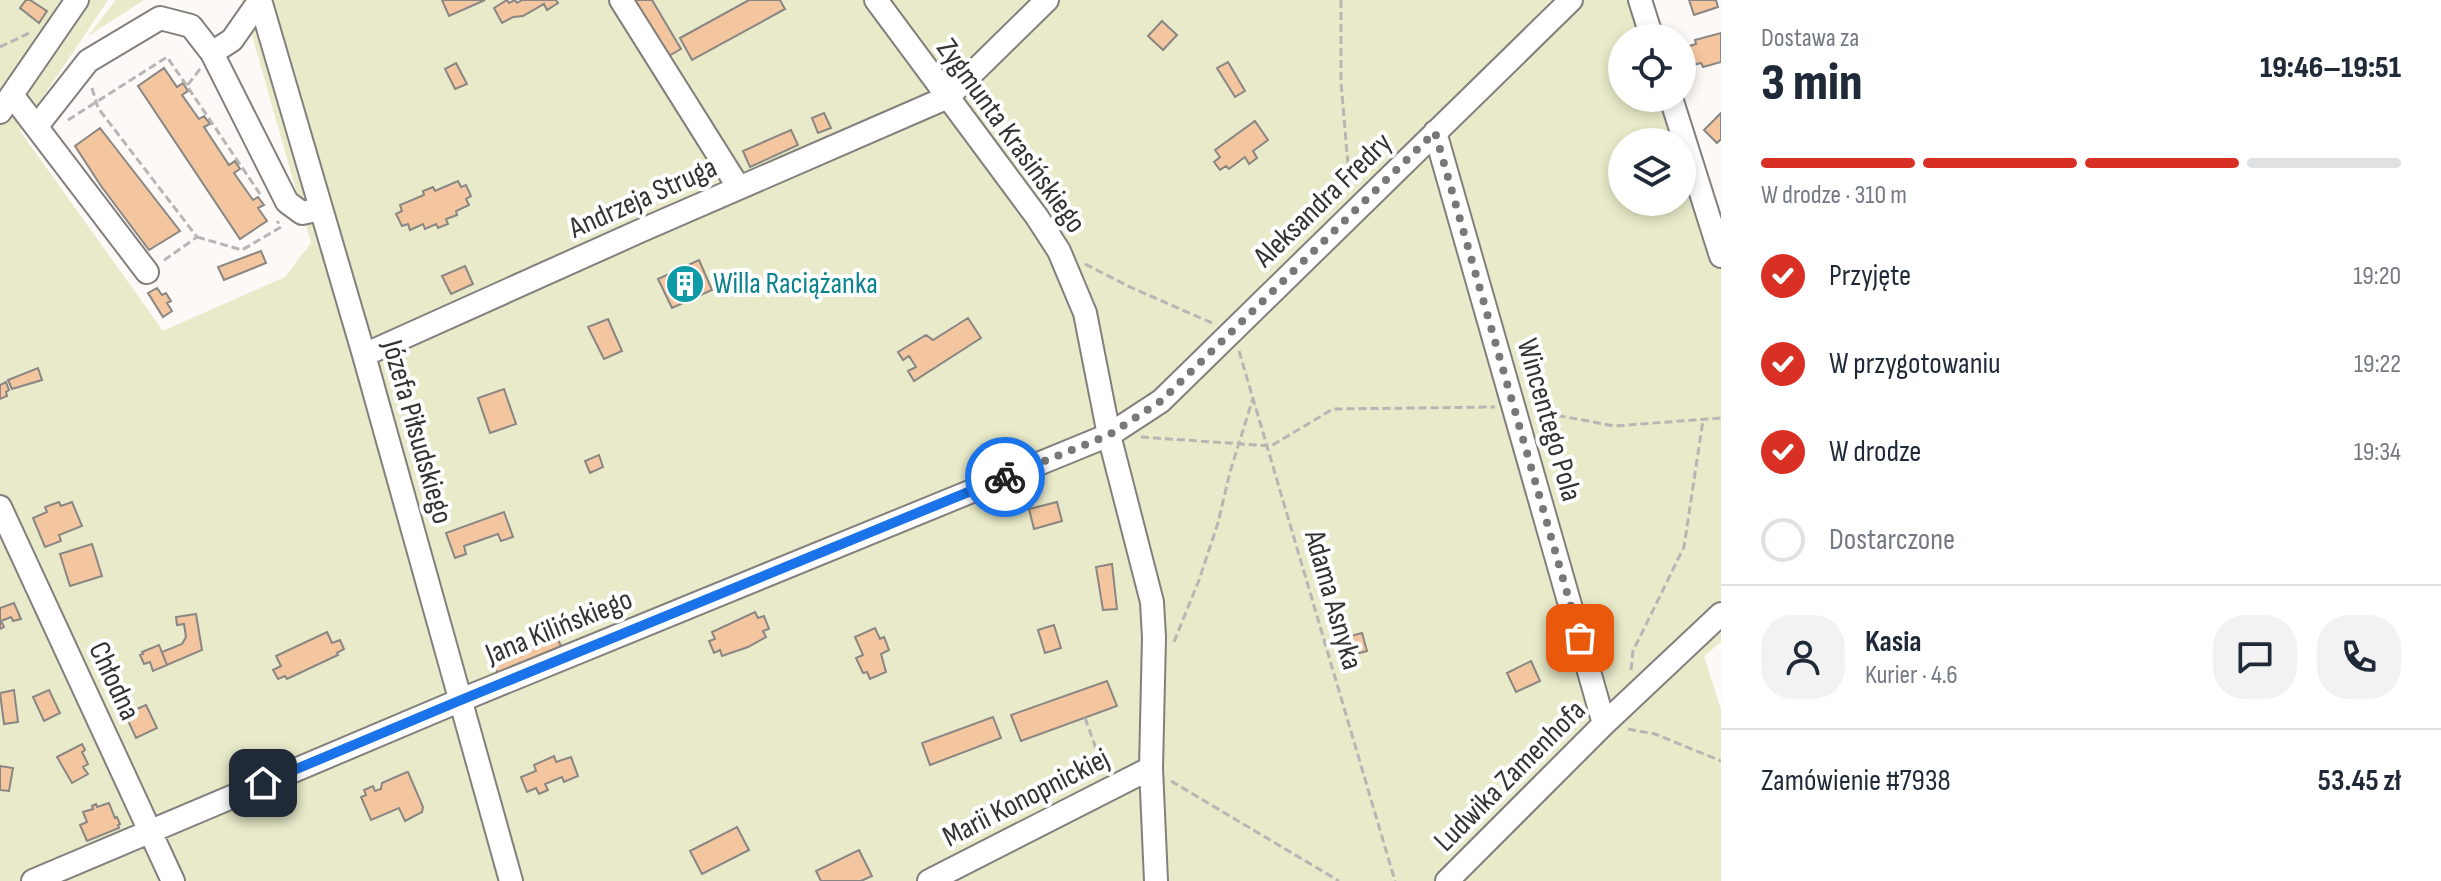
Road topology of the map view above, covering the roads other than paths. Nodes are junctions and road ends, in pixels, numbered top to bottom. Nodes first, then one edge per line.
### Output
1 (77, 0) edge
2 (260, 0) edge
3 (621, 0) edge
4 (876, 0) edge
5 (1047, 0) edge
6 (1571, 0) edge
7 (1640, 0) edge
8 (1648, 24) edge
9 (212, 53) junction
10 (948, 97) junction
11 (6, 104) edge
12 (1675, 112) edge
13 (41, 131) junction
14 (1435, 132) junction
15 (739, 188) junction
16 (321, 209) junction
17 (1721, 256) edge
18 (147, 272) road end
19 (364, 355) junction
20 (1109, 435) junction
21 (0, 507) edge
22 (1721, 614) edge
23 (461, 700) junction
24 (1604, 724) junction
25 (1151, 768) junction
26 (151, 831) junction
27 (33, 881) edge
28 (173, 881) edge
29 (511, 881) edge
30 (929, 881) edge
31 (1156, 881) edge
32 (1447, 881) edge

1 - 11 street
2 - 9 street
2 - 16 street, Józefa Piłsudskiego
3 - 15 street
4 - 10 street, Zygmunta Krasińskiego
5 - 10 street
6 - 14 street, Aleksandra Fredry
7 - 8 street
9 - 13 street
9 - 16 street
10 - 15 street, Andrzeja Struga
10 - 20 street, Zygmunta Krasińskiego
11 - 13 street
12 - 17 street
13 - 18 street
14 - 20 street, Aleksandra Fredry
14 - 24 street, Wincentego Pola
15 - 19 street, Andrzeja Struga
16 - 19 street, Józefa Piłsudskiego
19 - 23 street, Józefa Piłsudskiego
20 - 23 street, Jana Kilińskiego
20 - 25 street, Zygmunta Krasińskiego
21 - 26 street, Chłodna
22 - 24 street, Ludwika Zamenhofa
23 - 26 street, Jana Kilińskiego
23 - 29 street, Józefa Piłsudskiego
24 - 32 street, Ludwika Zamenhofa
25 - 30 street, Marii Konopnickiej
25 - 31 street, Zygmunta Krasińskiego
26 - 27 street, Jana Kilińskiego
26 - 28 street, Chłodna

